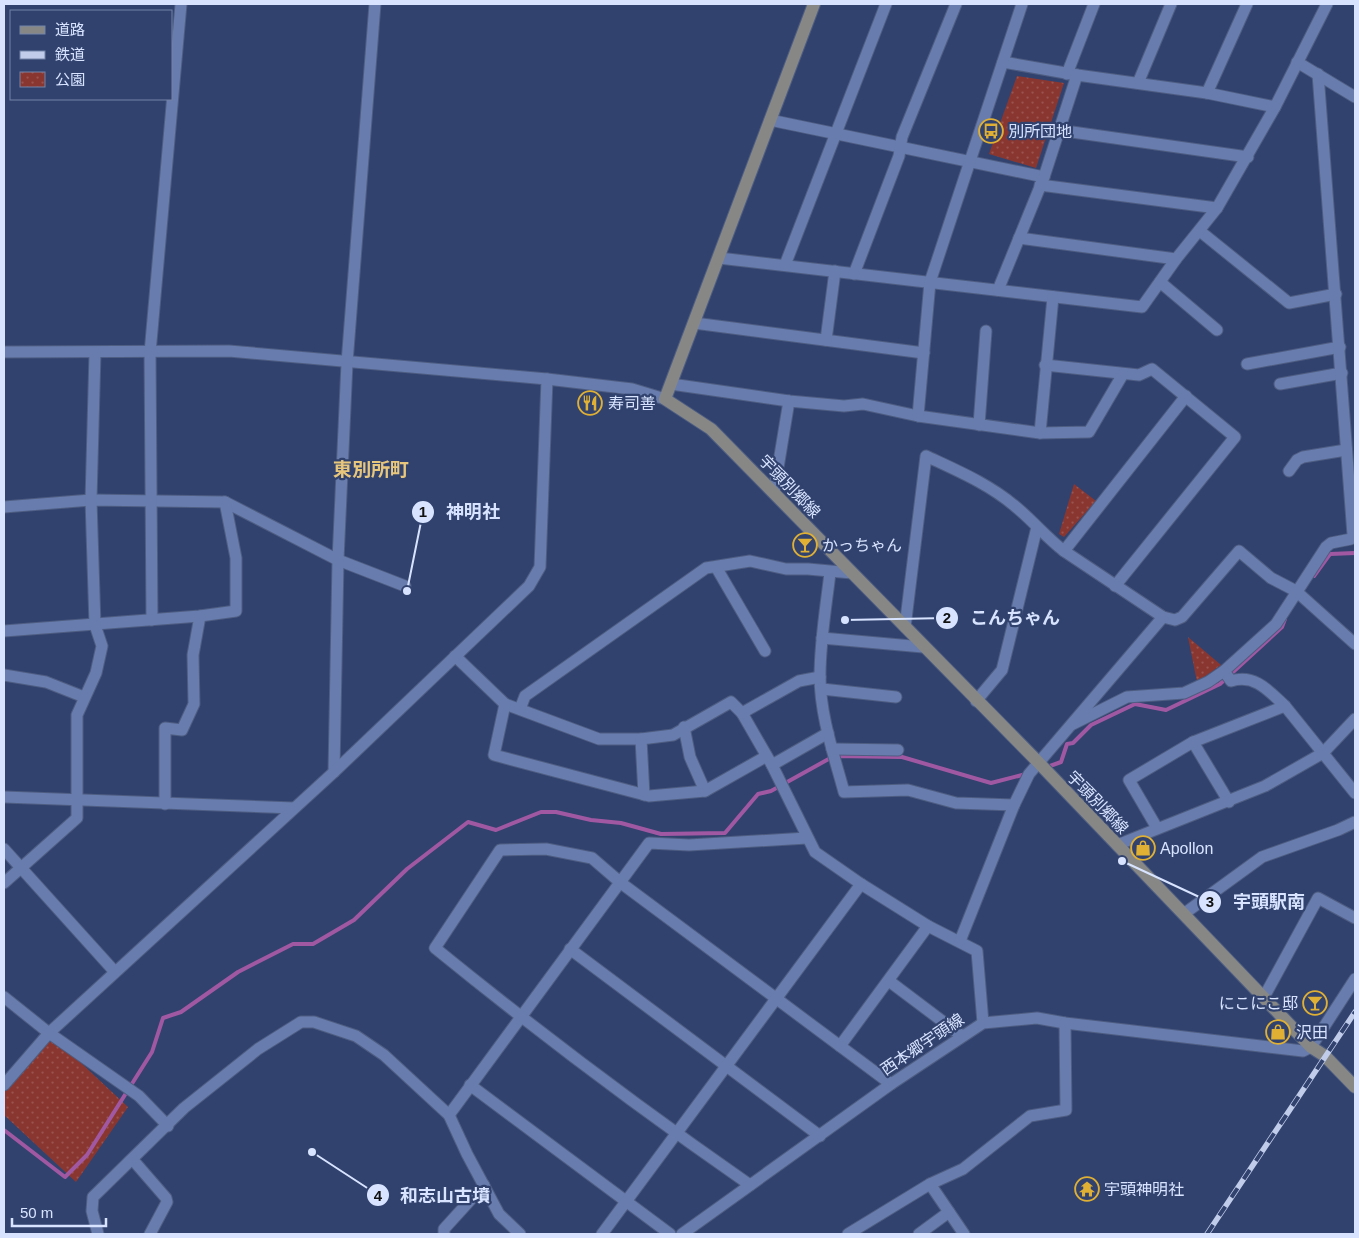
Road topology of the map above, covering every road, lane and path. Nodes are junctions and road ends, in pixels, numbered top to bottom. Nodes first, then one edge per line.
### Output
1 (180, 4) edge
2 (376, 4) edge
3 (814, 4) edge
4 (886, 4) edge
5 (956, 4) edge
6 (1022, 4) edge
7 (1094, 4) edge
8 (1171, 4) edge
9 (1248, 4) edge
10 (1327, 4) edge
11 (1003, 62) junction
12 (1297, 62) junction
13 (1072, 74) junction
14 (1318, 74) junction
15 (1138, 83) junction
16 (1207, 93) junction
17 (172, 97) edge
18 (1355, 97) edge
19 (172, 100) edge
20 (1276, 107) junction
21 (770, 120) junction
22 (1058, 130) junction
23 (838, 133) junction
24 (900, 147) junction
25 (1248, 157) junction
26 (970, 161) junction
27 (1042, 181) junction
28 (1217, 208) junction
29 (1200, 232) junction
30 (1019, 238) junction
31 (719, 258) junction
32 (1176, 259) junction
33 (785, 266) junction
34 (835, 271) junction
35 (854, 274) junction
36 (930, 282) junction
37 (1160, 282) junction
38 (998, 290) junction
39 (1336, 294) junction
40 (1053, 297) junction
41 (694, 323) junction
42 (1217, 330) dead end
43 (986, 331) dead end
44 (826, 340) junction
45 (1340, 347) junction
46 (4, 352) edge
47 (924, 352) junction
48 (95, 353) junction
49 (150, 353) junction
50 (347, 363) junction
51 (1247, 364) dead end
52 (1045, 365) junction
53 (1342, 373) junction
54 (1123, 374) junction
55 (547, 379) junction
56 (671, 384) junction
57 (1280, 384) dead end
58 (1186, 396) junction
59 (665, 399) junction
60 (789, 400) junction
61 (1349, 401) edge
62 (918, 416) junction
63 (979, 424) junction
64 (1040, 433) junction
65 (1346, 450) junction
66 (1289, 471) dead end
67 (774, 492) junction
68 (91, 500) junction
69 (225, 502) junction
70 (152, 503) junction
71 (4, 507) edge
72 (1037, 527) junction
73 (1064, 551) junction
74 (338, 560) junction
75 (716, 567) junction
76 (830, 573) junction
77 (852, 573) junction
78 (405, 586) dead end
79 (1115, 586) junction
80 (1296, 591) junction
81 (200, 616) junction
82 (1163, 617) junction
83 (152, 620) junction
84 (95, 625) junction
85 (905, 627) junction
86 (4, 631) edge
87 (822, 638) junction
88 (1355, 644) edge
89 (923, 647) junction
90 (766, 651) dead end
91 (456, 656) junction
92 (1224, 671) junction
93 (4, 675) edge
94 (820, 678) junction
95 (822, 690) junction
96 (84, 697) junction
97 (896, 697) dead end
98 (976, 701) junction
99 (505, 704) junction
100 (1285, 706) junction
101 (520, 709) junction
102 (742, 713) junction
103 (1355, 719) edge
104 (1072, 724) junction
105 (684, 727) junction
106 (828, 733) junction
107 (641, 739) junction
108 (1193, 742) junction
109 (832, 749) junction
110 (898, 750) dead end
111 (1323, 753) junction
112 (768, 761) junction
113 (1038, 762) junction
114 (334, 772) junction
115 (705, 791) junction
116 (1355, 792) edge
117 (644, 795) junction
118 (4, 797) edge
119 (76, 800) junction
120 (1229, 802) junction
121 (165, 804) junction
122 (1014, 805) junction
123 (294, 808) junction
124 (1355, 822) edge
125 (1157, 828) junction
126 (807, 838) junction
127 (1117, 845) junction
128 (4, 849) edge
129 (22, 867) junction
130 (4, 883) edge
131 (620, 883) junction
132 (861, 884) junction
133 (1184, 913) junction
134 (1355, 918) edge
135 (928, 926) junction
136 (960, 941) junction
137 (570, 949) junction
138 (115, 972) junction
139 (1355, 979) edge
140 (889, 981) junction
141 (4, 997) edge
142 (1264, 997) junction
143 (775, 1000) junction
144 (519, 1017) junction
145 (983, 1023) junction
146 (1065, 1024) junction
147 (49, 1033) junction
148 (962, 1036) junction
149 (840, 1046) junction
150 (1312, 1047) junction
151 (728, 1066) junction
152 (891, 1084) junction
153 (4, 1085) edge
154 (470, 1085) junction
155 (1355, 1088) edge
156 (449, 1115) junction
157 (168, 1126) junction
158 (676, 1134) junction
159 (820, 1136) junction
160 (133, 1160) junction
161 (930, 1184) junction
162 (484, 1185) junction
163 (750, 1185) junction
164 (628, 1201) junction
165 (949, 1212) junction
166 (98, 1234) edge
167 (150, 1234) edge
168 (444, 1234) edge
169 (520, 1234) edge
170 (602, 1234) edge
171 (670, 1234) edge
172 (682, 1234) edge
173 (848, 1234) edge
174 (919, 1234) edge
175 (964, 1234) edge

1 - 17 street
2 - 50 street
3 - 21 street
4 - 23 street
5 - 24 street
6 - 11 street
7 - 13 street
8 - 15 street
9 - 16 street
10 - 12 street
11 - 13 street
11 - 26 street
12 - 14 street
12 - 20 street
13 - 15 street
13 - 22 street
14 - 18 street
14 - 39 street
15 - 16 street
16 - 20 street
19 - 49 street
20 - 25 street
21 - 23 street
21 - 31 street
22 - 25 street
22 - 27 street
23 - 24 street
23 - 33 street
24 - 26 street
24 - 35 street
25 - 28 street
26 - 27 street
26 - 36 street
27 - 28 street
27 - 30 street
28 - 29 street
29 - 32 street
29 - 39 street
30 - 32 street
30 - 38 street
31 - 33 street
31 - 41 street
32 - 37 street
33 - 34 street
34 - 35 street
34 - 44 street
35 - 36 street
36 - 38 street
36 - 47 street
37 - 40 street
37 - 42 street
38 - 40 street
39 - 45 street
40 - 52 street
41 - 44 street
41 - 56 street
43 - 63 street
44 - 47 street
45 - 51 street
45 - 53 street
46 - 48 street
47 - 62 street
48 - 49 street
48 - 68 street
49 - 50 street
49 - 70 street
50 - 55 street
50 - 74 street
52 - 54 street
52 - 64 street
53 - 57 street
53 - 61 street
54 - 58 street
54 - 64 street
55 - 59 street
55 - 91 street
56 - 59 street
56 - 60 street
58 - 73 street
58 - 79 street
59 - 67 street, 宇頭別郷線
60 - 62 street
60 - 67 street
61 - 65 street
62 - 63 street
63 - 64 street
65 - 66 street
65 - 80 street
67 - 77 street, 宇頭別郷線
68 - 70 street
68 - 71 street
68 - 84 street
69 - 70 street
69 - 74 street
69 - 81 street
70 - 83 street
72 - 73 street
72 - 85 street
72 - 98 street
73 - 79 street
74 - 78 street
74 - 114 street
75 - 76 street
75 - 90 street
75 - 101 street
76 - 77 street
76 - 87 street
77 - 85 street, 宇頭別郷線
79 - 82 street
80 - 82 street
80 - 88 street
80 - 92 street
81 - 83 street
81 - 121 street
82 - 104 street
83 - 84 street
84 - 86 street
84 - 96 street
85 - 89 street, 宇頭別郷線
87 - 89 street
87 - 94 street
89 - 98 street, 宇頭別郷線
91 - 99 street
91 - 114 street
92 - 100 street
92 - 104 street
93 - 96 street
94 - 95 street
94 - 102 street
95 - 97 street
95 - 106 street
96 - 119 street
98 - 113 street, 宇頭別郷線
99 - 101 street
99 - 117 street
100 - 108 street
100 - 111 street
101 - 107 street
102 - 105 street
102 - 112 street
103 - 111 street
104 - 113 street
105 - 107 street
105 - 115 street
106 - 109 street
106 - 112 street
107 - 117 street
108 - 120 street
108 - 125 street
109 - 110 street
109 - 122 street
111 - 116 street
111 - 120 street
112 - 115 street
112 - 126 street
113 - 122 street
113 - 127 street, 宇頭別郷線
114 - 123 street
115 - 117 street
118 - 119 street
119 - 121 street
119 - 129 street
120 - 125 street
121 - 123 street
122 - 136 street
123 - 138 street
124 - 133 street
125 - 127 street
126 - 131 street
126 - 132 street
127 - 133 street, 宇頭別郷線
128 - 129 street
129 - 130 street
129 - 138 street
131 - 137 street
131 - 143 street
131 - 144 street
132 - 135 street
132 - 143 street
133 - 142 street, 宇頭別郷線
134 - 142 street
135 - 136 street
135 - 140 street
136 - 145 street
137 - 144 street
137 - 151 street
138 - 147 street
139 - 150 street
140 - 148 street
140 - 149 street
141 - 147 street
142 - 150 street, 宇頭別郷線
143 - 149 street
143 - 151 street
144 - 154 street
144 - 158 street
145 - 146 street, 西本郷宇頭線
145 - 148 street, 西本郷宇頭線
146 - 150 street, 西本郷宇頭線
146 - 161 street
147 - 153 street
147 - 157 street
148 - 152 street, 西本郷宇頭線
149 - 152 street
150 - 155 street, 宇頭別郷線
151 - 158 street
151 - 159 street
152 - 159 street, 西本郷宇頭線
154 - 156 street
154 - 164 street
156 - 157 street
156 - 162 street
157 - 160 street
158 - 163 street
158 - 164 street
159 - 163 street, 西本郷宇頭線
160 - 166 street
160 - 167 street
161 - 165 street
161 - 173 street
162 - 168 street
162 - 169 street
163 - 172 street, 西本郷宇頭線
164 - 170 street
164 - 171 street
165 - 174 street
165 - 175 street

